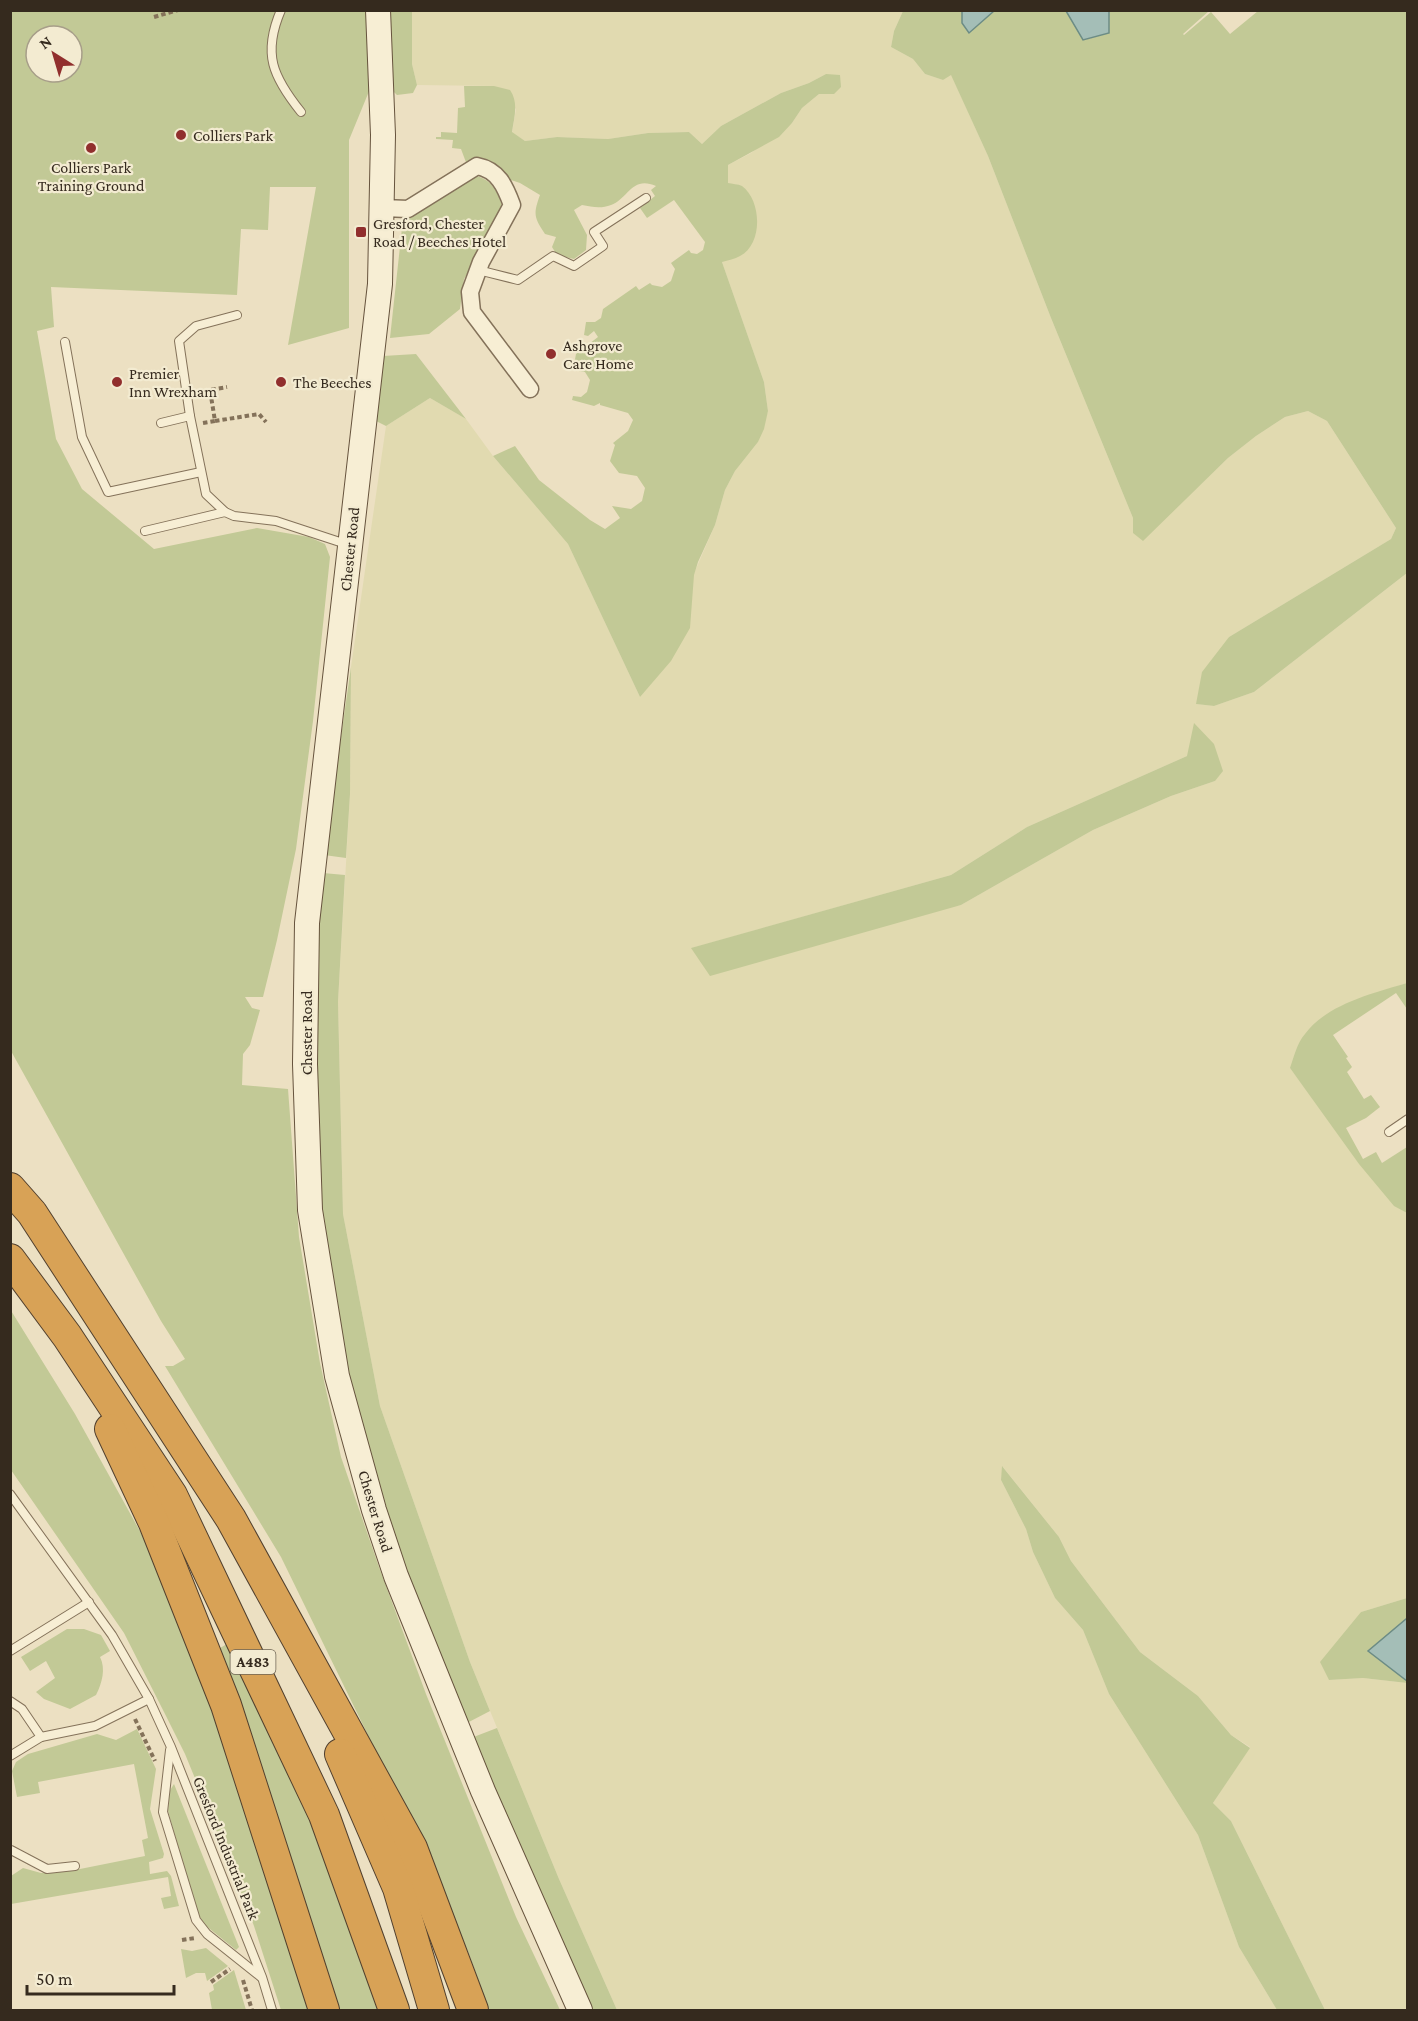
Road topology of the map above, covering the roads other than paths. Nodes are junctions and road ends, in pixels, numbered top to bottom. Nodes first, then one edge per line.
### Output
1 (281, 10) edge
2 (378, 10) edge
3 (300, 112) dead end
4 (646, 198) dead end
5 (383, 208) junction
6 (478, 270) junction
7 (237, 315) dead end
8 (65, 342) dead end
9 (530, 389) dead end
10 (190, 416) junction
11 (161, 423) dead end
12 (201, 472) junction
13 (225, 512) junction
14 (145, 531) dead end
15 (350, 545) junction
16 (1407, 1119) edge
17 (1389, 1132) dead end
18 (10, 1188) edge
19 (10, 1259) edge
20 (67, 1336) junction
21 (10, 1494) edge
22 (89, 1602) junction
23 (275, 1603) junction
24 (10, 1651) edge
25 (149, 1699) junction
26 (10, 1701) edge
27 (41, 1737) junction
28 (171, 1747) junction
29 (10, 1756) edge
30 (11, 1850) edge
31 (75, 1866) dead end
32 (262, 1977) junction
33 (272, 2010) edge
34 (324, 2010) edge
35 (394, 2010) edge
36 (434, 2010) edge
37 (473, 2010) edge
38 (580, 2010) edge

1 - 3 lane
2 - 5 main road, Chester Road
4 - 6 lane
5 - 6 street
5 - 15 main road, Chester Road
6 - 9 street
7 - 10 lane
8 - 12 lane
10 - 11 lane
10 - 12 lane
12 - 13 lane
13 - 14 lane
13 - 15 lane
15 - 38 main road, Chester Road
16 - 17 lane
18 - 23 highway, A483
19 - 20 highway, A483
20 - 34 highway, A483
20 - 35 highway, A483
21 - 22 lane, Gresford Industrial Park
22 - 24 lane
22 - 25 lane, Gresford Industrial Park
23 - 36 highway, A483
23 - 37 highway, A483
25 - 27 lane
25 - 28 lane, Gresford Industrial Park
26 - 27 lane
27 - 29 lane
28 - 32 lane, Gresford Industrial Park
28 - 32 lane
30 - 31 lane
32 - 33 lane, Gresford Industrial Park

